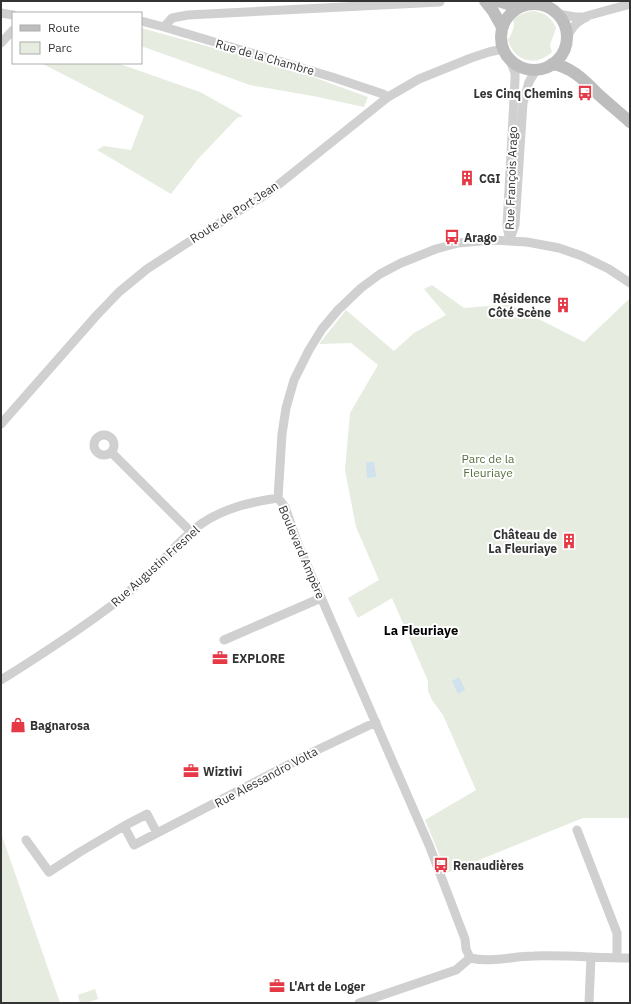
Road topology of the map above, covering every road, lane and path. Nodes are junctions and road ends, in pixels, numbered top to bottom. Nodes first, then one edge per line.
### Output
1 (485, 1) edge
2 (498, 1) edge
3 (440, 2) edge
4 (537, 2) edge
5 (630, 4) edge
6 (520, 6) junction
7 (1, 13) edge
8 (558, 14) junction
9 (593, 14) junction
10 (12, 15) edge
11 (142, 21) edge
12 (164, 27) junction
13 (502, 27) junction
14 (12, 31) edge
15 (1, 43) edge
16 (565, 44) junction
17 (503, 49) junction
18 (510, 60) junction
19 (552, 64) junction
20 (536, 70) junction
21 (579, 76) junction
22 (388, 97) junction
23 (630, 122) edge
24 (510, 241) junction
25 (630, 283) edge
26 (1, 424) edge
27 (112, 453) dead end
28 (278, 498) junction
29 (191, 532) junction
30 (321, 598) junction
31 (224, 640) dead end
32 (1, 680) edge
33 (376, 722) junction
34 (124, 826) junction
35 (577, 830) dead end
36 (157, 833) junction
37 (26, 840) dead end
38 (592, 957) junction
39 (470, 958) junction
40 (617, 958) junction
41 (630, 958) edge
42 (359, 1003) edge
43 (589, 1003) edge

1 - 13 main road
2 - 6 main road
3 - 12 street
4 - 6 main road
4 - 8 main road
5 - 9 street
6 - 13 main road
7 - 10 street
8 - 9 street
8 - 16 main road
9 - 16 street
11 - 12 street, Rue de la Chambre
12 - 22 street, Rue de la Chambre
13 - 17 main road
14 - 15 street
16 - 19 main road
16 - 21 main road
17 - 18 main road
17 - 22 street, Route de Port Jean
18 - 20 main road
18 - 24 street, Rue François Arago
19 - 20 main road
19 - 21 main road
20 - 24 street, Rue François Arago
21 - 23 main road
22 - 26 street, Route de Port Jean
24 - 25 street, Boulevard Ampère
24 - 28 street, Boulevard Ampère
27 - 29 street
28 - 29 street, Rue Augustin Fresnel
28 - 30 street, Boulevard Ampère
29 - 32 street, Rue Augustin Fresnel
30 - 31 street
30 - 33 street, Boulevard Ampère
33 - 36 street, Rue Alessandro Volta
33 - 39 street, Boulevard Ampère
34 - 36 street, Rue Alessandro Volta
34 - 36 street
34 - 37 street
35 - 40 street
38 - 39 street
38 - 40 street
38 - 43 street
39 - 42 street
40 - 41 street

